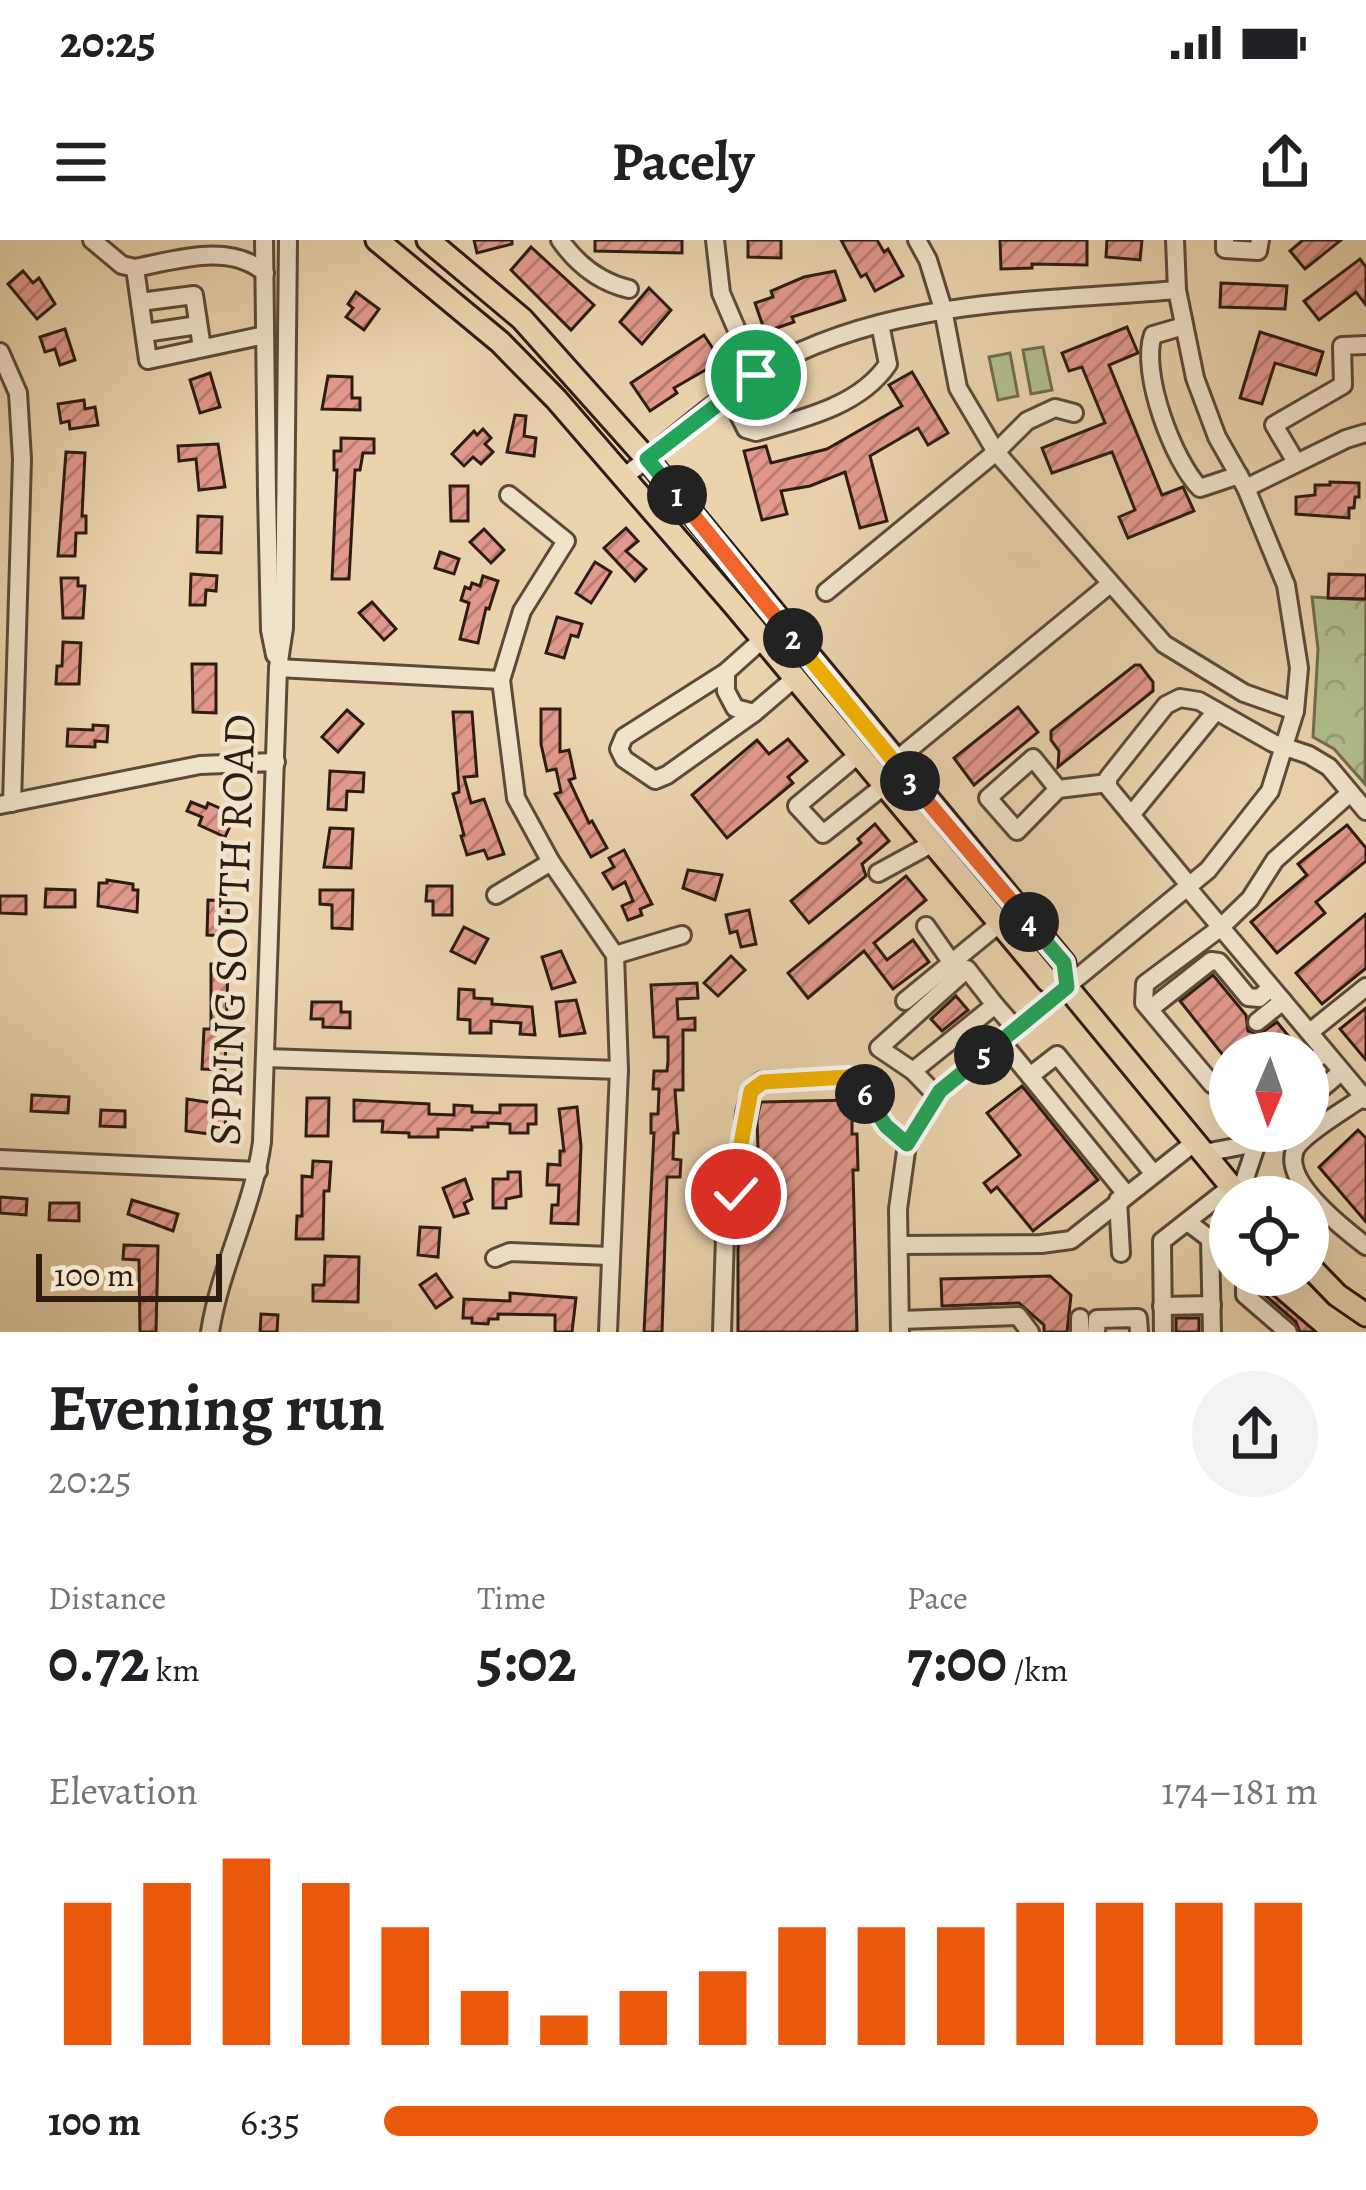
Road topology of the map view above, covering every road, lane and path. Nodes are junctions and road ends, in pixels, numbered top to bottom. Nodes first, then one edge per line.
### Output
1 (92, 240) edge
2 (288, 240) edge
3 (377, 240) edge
4 (428, 240) edge
5 (560, 240) edge
6 (715, 240) edge
7 (917, 240) edge
8 (1175, 240) edge
9 (1226, 240) edge
10 (1260, 240) edge
11 (264, 244) edge
12 (194, 248) edge
13 (249, 260) junction
14 (135, 268) junction
15 (265, 273) junction
16 (628, 289) dead end
17 (1177, 290) junction
18 (140, 302) junction
19 (944, 309) junction
20 (880, 324) junction
21 (199, 326) junction
22 (1184, 326) junction
23 (149, 332) junction
24 (265, 334) junction
25 (1366, 345) edge
26 (202, 348) junction
27 (0, 352) edge
28 (756, 375) junction
29 (729, 395) junction
30 (1074, 413) dead end
31 (1366, 433) edge
32 (996, 452) junction
33 (647, 459) junction
34 (1296, 462) junction
35 (625, 476) junction
36 (1242, 482) junction
37 (509, 495) dead end
38 (1110, 584) junction
39 (826, 592) dead end
40 (764, 639) junction
41 (278, 668) junction
42 (726, 671) junction
43 (795, 678) junction
44 (501, 680) junction
45 (1216, 711) junction
46 (1295, 712) junction
47 (754, 713) junction
48 (1285, 748) junction
49 (859, 754) junction
50 (275, 762) junction
51 (894, 762) junction
52 (1108, 783) junction
53 (885, 785) junction
54 (1058, 789) dead end
55 (1350, 793) junction
56 (6, 804) edge
57 (1366, 811) edge
58 (1131, 815) junction
59 (933, 843) junction
60 (550, 862) junction
61 (878, 873) dead end
62 (1188, 886) junction
63 (496, 895) dead end
64 (1000, 923) junction
65 (926, 926) dead end
66 (1220, 928) junction
67 (682, 935) dead end
68 (615, 955) junction
69 (952, 962) junction
70 (1067, 987) junction
71 (1366, 987) edge
72 (1277, 995) junction
73 (905, 1001) dead end
74 (995, 1005) junction
75 (1150, 1009) junction
76 (1257, 1022) dead end
77 (1016, 1029) junction
78 (1310, 1032) joint
79 (1001, 1041) junction
80 (1329, 1057) edge
81 (266, 1058) junction
82 (619, 1070) junction
83 (913, 1071) junction
84 (1341, 1072) junction
85 (1030, 1076) junction
86 (1209, 1080) edge
87 (1329, 1082) edge
88 (937, 1096) junction
89 (1364, 1099) edge
90 (907, 1144) junction
91 (1209, 1145) edge
92 (1199, 1147) junction
93 (0, 1159) edge
94 (258, 1171) junction
95 (1153, 1173) junction
96 (1223, 1176) edge
97 (1122, 1197) junction
98 (1209, 1210) edge
99 (1189, 1223) junction
100 (899, 1246) junction
101 (1366, 1246) edge
102 (1121, 1253) dead end
103 (610, 1256) junction
104 (495, 1258) dead end
105 (1329, 1283) edge
106 (1247, 1296) edge
107 (1212, 1305) junction
108 (1162, 1306) junction
109 (1366, 1316) edge
110 (943, 1325) edge
111 (900, 1326) edge
112 (210, 1332) edge
113 (608, 1332) edge
114 (722, 1332) edge
115 (1030, 1332) edge
116 (1096, 1332) edge
117 (1138, 1332) edge
118 (1163, 1332) edge
119 (1213, 1332) edge
120 (1288, 1332) edge

1 - 14 street
2 - 41 street, SPRING SOUTH ROAD
3 - 35 main road
4 - 33 main road
5 - 16 street
6 - 28 street
7 - 19 street
8 - 17 street
9 - 10 street
11 - 13 street
11 - 15 street, SPRING SOUTH ROAD
12 - 13 street
12 - 14 street
13 - 15 street
14 - 18 street
15 - 24 street, SPRING SOUTH ROAD
17 - 19 street
17 - 22 street
18 - 21 street
18 - 23 street
19 - 20 street
19 - 32 street
20 - 28 street
20 - 29 street
21 - 23 street
21 - 26 street
22 - 36 street
22 - 36 street
23 - 26 street
24 - 26 street
24 - 41 street, SPRING SOUTH ROAD
25 - 34 street
27 - 56 street
28 - 29 street
29 - 33 street
30 - 32 street
31 - 34 street
32 - 38 street
32 - 39 street
33 - 35 street
33 - 51 main road
34 - 36 street
35 - 40 main road
36 - 46 street
37 - 44 street
38 - 46 street
38 - 51 street
40 - 42 street
40 - 43 main road
41 - 44 street
41 - 50 street, SPRING SOUTH ROAD
42 - 47 street
42 - 47 street
43 - 47 street
43 - 49 main road
44 - 60 street
45 - 48 street
45 - 52 street
45 - 58 street
46 - 48 street
48 - 55 street
48 - 62 street
49 - 53 main road
49 - 53 street
50 - 56 street
50 - 81 street, SPRING SOUTH ROAD
51 - 70 main road
52 - 54 street
52 - 58 street
53 - 59 main road
55 - 57 street
55 - 66 street
58 - 62 street
59 - 61 street
59 - 64 main road
60 - 63 street
60 - 68 street
62 - 66 street
62 - 70 street
64 - 69 street
64 - 70 main road
65 - 69 street
66 - 72 street
66 - 75 street
67 - 68 street
68 - 82 street
69 - 73 street
70 - 77 street
70 - 92 main road
71 - 78 street
72 - 75 street
72 - 76 street
72 - 78 street
74 - 77 street
74 - 83 street
74 - 83 street
75 - 86 street
77 - 79 street
79 - 85 street
79 - 88 street
80 - 84 street
81 - 82 street
81 - 94 street, SPRING SOUTH ROAD
82 - 103 street
83 - 88 street
84 - 87 street
84 - 89 street
85 - 95 street
85 - 97 street
88 - 90 street
89 - 101 street
90 - 100 street
90 - 114 street
91 - 92 street
92 - 95 street
92 - 96 main road
93 - 94 street
94 - 112 street, SPRING SOUTH ROAD
95 - 97 street
97 - 100 street
97 - 102 street
98 - 99 street
99 - 107 street
99 - 108 street
100 - 111 street
103 - 104 street
103 - 113 street
105 - 109 main road
106 - 120 street
107 - 108 street
107 - 119 street
108 - 118 street
110 - 111 street
110 - 115 street
116 - 117 street

